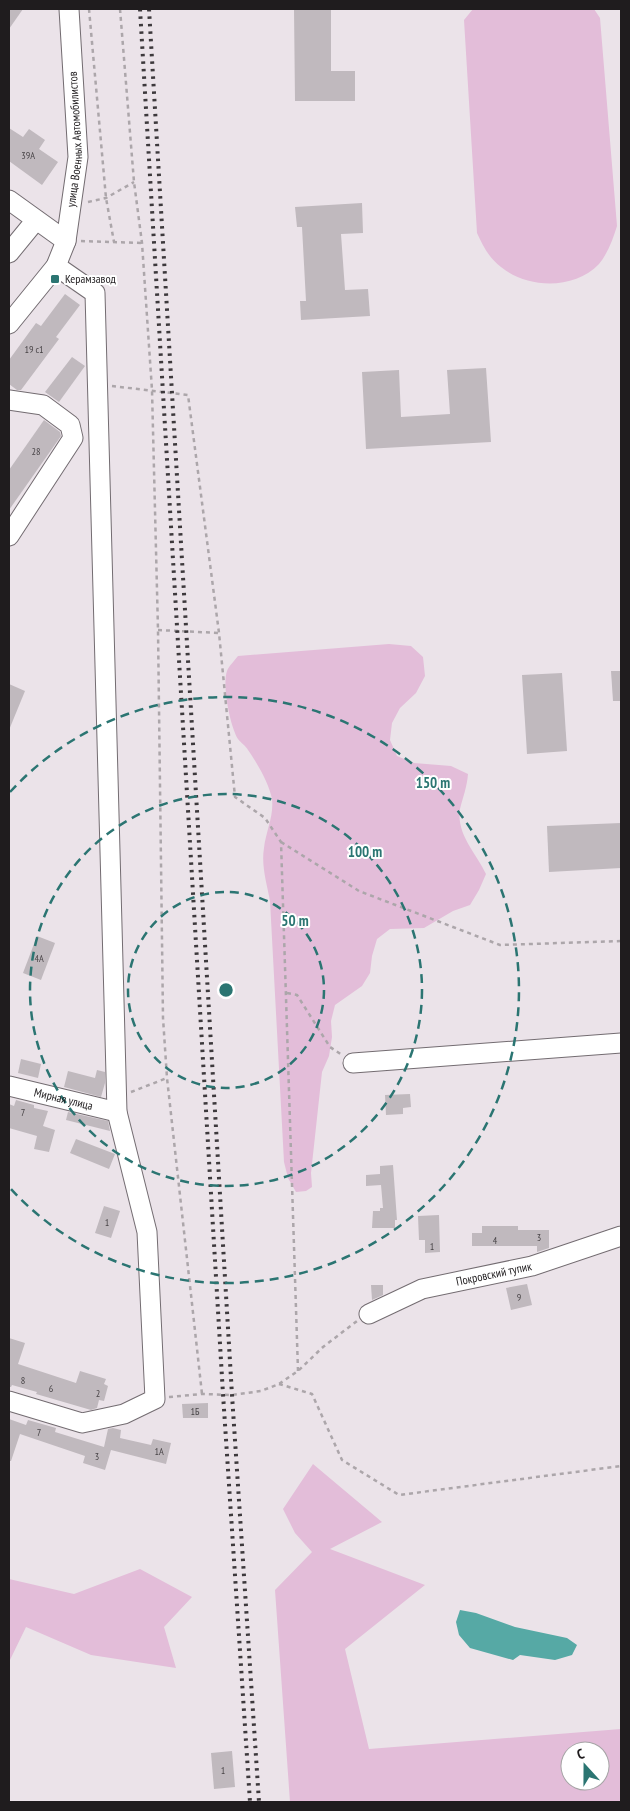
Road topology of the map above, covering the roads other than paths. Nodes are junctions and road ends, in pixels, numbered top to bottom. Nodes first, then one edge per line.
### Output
1 (70, 9) edge
2 (9, 200) edge
3 (36, 220) junction
4 (66, 241) junction
5 (9, 253) edge
6 (56, 266) junction
7 (9, 324) edge
8 (9, 400) edge
9 (9, 536) edge
10 (621, 1043) edge
11 (353, 1063) road end
12 (9, 1086) edge
13 (117, 1105) junction
14 (621, 1236) edge
15 (369, 1314) road end
16 (9, 1401) edge

1 - 4 street, улица Военных Автомобилистов
2 - 3 street
3 - 4 street
3 - 5 street
4 - 6 street, улица Военных Автомобилистов
6 - 7 street, улица Военных Автомобилистов
6 - 13 street
8 - 9 street
10 - 11 street
12 - 13 street, Мирная улица
13 - 16 street
14 - 15 street, Покровский тупик

